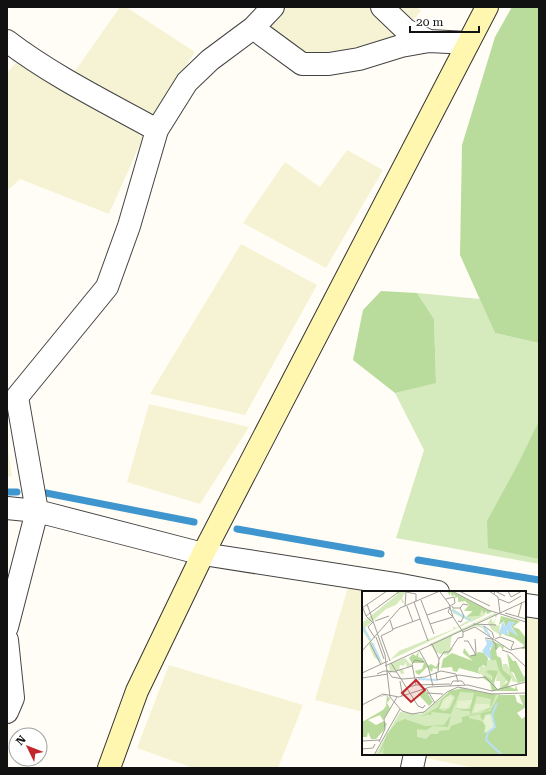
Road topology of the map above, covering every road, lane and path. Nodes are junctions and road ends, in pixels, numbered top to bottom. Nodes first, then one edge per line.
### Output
1 (273, 7) edge
2 (382, 7) edge
3 (487, 7) edge
4 (254, 28) junction
5 (7, 41) edge
6 (429, 41) junction
7 (468, 43) junction
8 (157, 130) junction
9 (12, 393) edge
10 (7, 508) edge
11 (37, 511) junction
12 (203, 554) junction
13 (433, 591) edge
14 (526, 605) edge
15 (539, 607) edge
16 (7, 627) edge
17 (7, 640) edge
18 (7, 712) edge
19 (415, 755) edge
20 (109, 768) edge
21 (412, 768) edge

1 - 4 street
2 - 6 street
3 - 7 street
4 - 6 street
4 - 8 street
5 - 8 street
6 - 7 street
7 - 12 street
8 - 9 street
9 - 11 street
10 - 11 street
11 - 12 street
11 - 16 street
12 - 13 street
12 - 20 street
14 - 15 street
17 - 18 street
19 - 21 street

